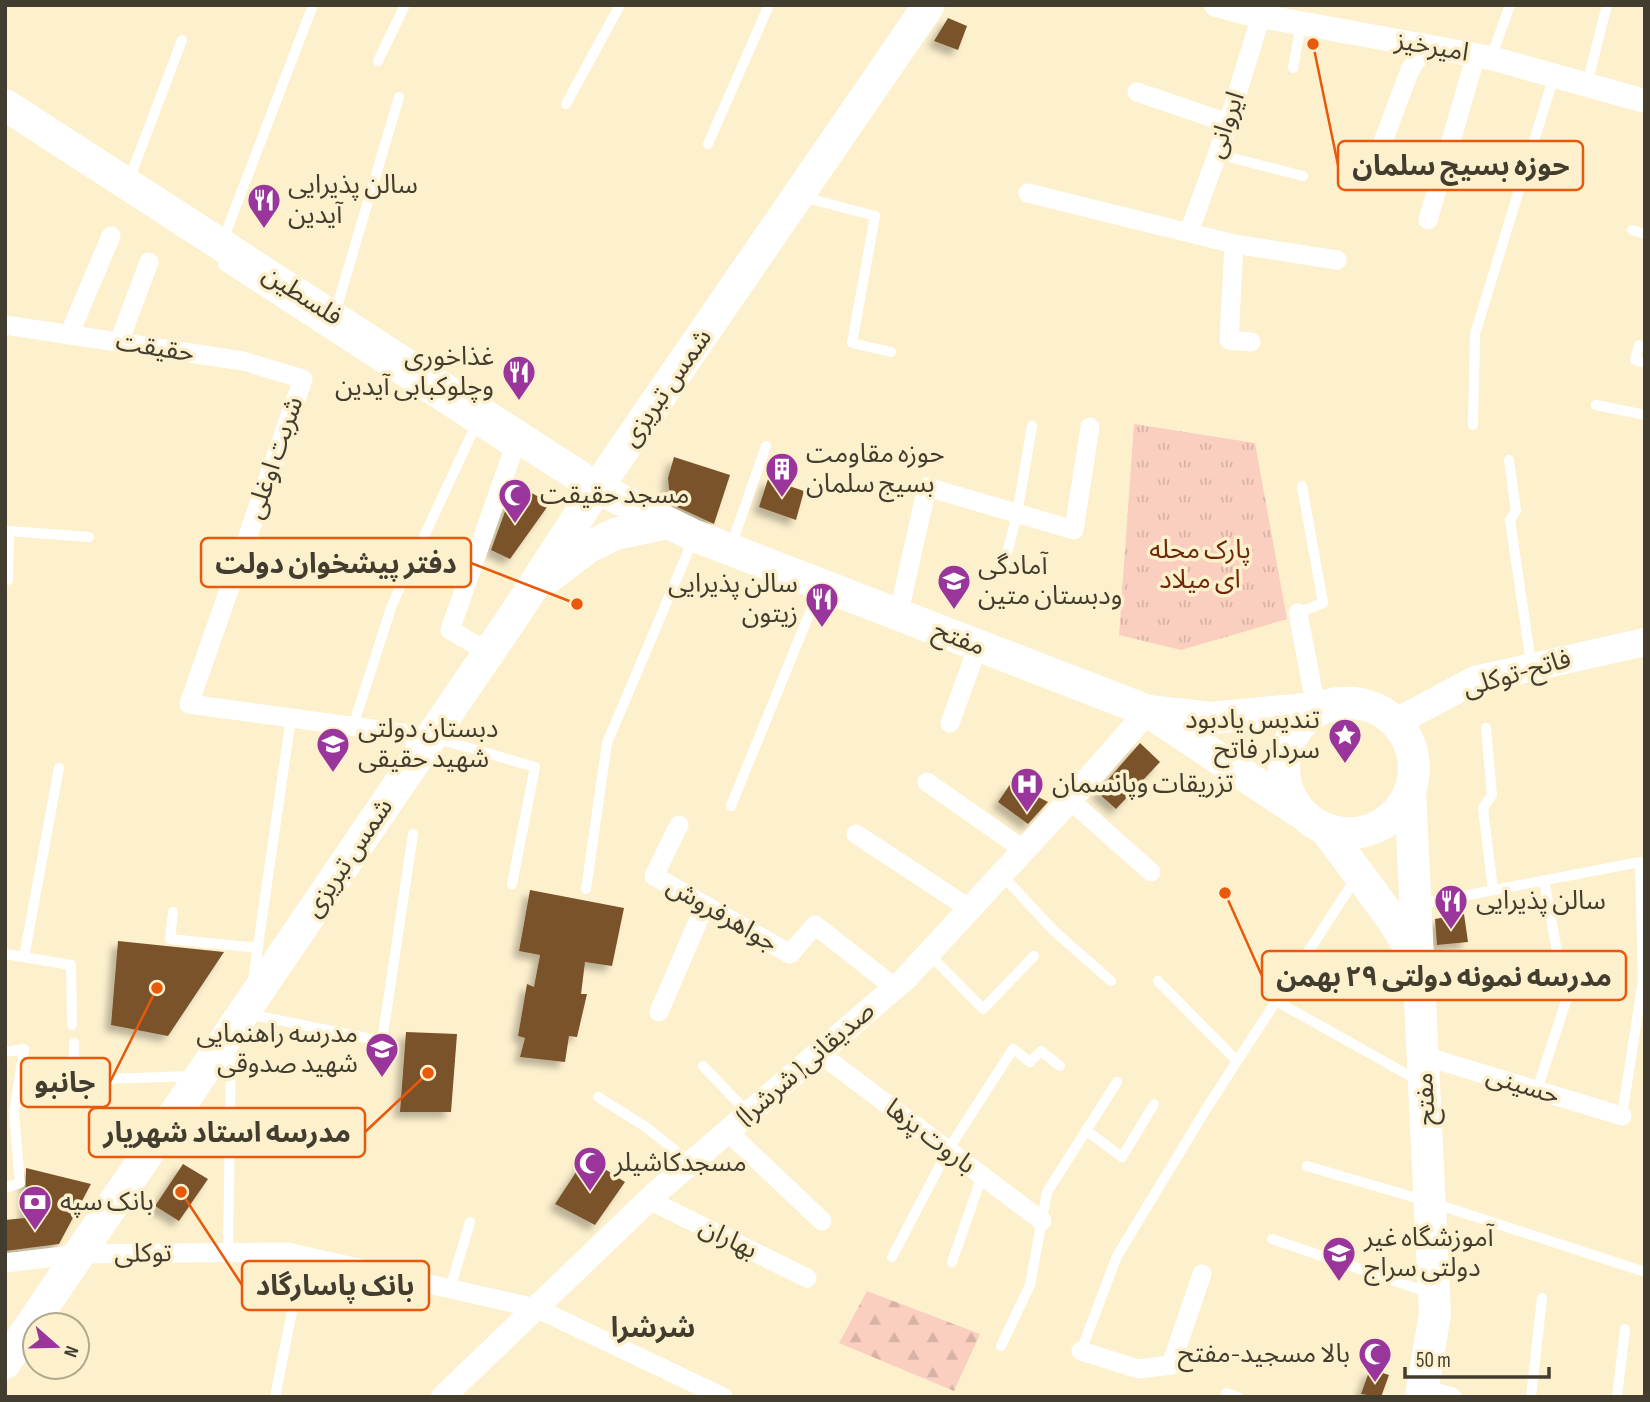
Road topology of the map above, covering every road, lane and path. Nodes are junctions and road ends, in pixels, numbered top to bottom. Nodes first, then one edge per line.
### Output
1 (313, 5) edge
2 (405, 5) edge
3 (620, 5) edge
4 (769, 5) edge
5 (929, 5) edge
6 (1510, 5) edge
7 (1607, 5) edge
8 (1227, 7) edge
9 (1261, 16) junction
10 (1301, 23) junction
11 (182, 40) dead end
12 (1426, 46) junction
13 (1483, 57) junction
14 (379, 61) dead end
15 (1293, 68) dead end
16 (1555, 75) junction
17 (1587, 85) junction
18 (1138, 92) dead end
19 (399, 97) dead end
20 (1645, 101) edge
21 (566, 104) dead end
22 (5, 105) edge
23 (1228, 124) junction
24 (708, 144) dead end
25 (1379, 152) dead end
26 (1217, 154) junction
27 (1303, 176) dead end
28 (128, 184) junction
29 (1028, 193) dead end
30 (799, 196) junction
31 (1428, 220) dead end
32 (1632, 230) dead end
33 (1189, 232) junction
34 (1645, 234) edge
35 (111, 236) dead end
36 (1234, 244) junction
37 (218, 252) junction
38 (1337, 260) dead end
39 (149, 261) dead end
40 (334, 316) junction
41 (5, 325) edge
42 (69, 335) junction
43 (119, 342) junction
44 (1251, 342) dead end
45 (1639, 345) dead end
46 (891, 352) dead end
47 (1645, 363) edge
48 (303, 379) joint
49 (1596, 405) dead end
50 (1645, 415) edge
51 (1473, 425) dead end
52 (1032, 426) dead end
53 (1090, 427) dead end
54 (474, 429) junction
55 (766, 446) dead end
56 (518, 456) joint
57 (1508, 460) dead end
58 (549, 468) dead end
59 (1302, 486) dead end
60 (597, 488) junction
61 (1017, 513) junction
62 (667, 523) junction
63 (89, 537) dead end
64 (695, 537) junction
65 (730, 550) junction
66 (1002, 573) dead end
67 (5, 580) edge
68 (820, 586) junction
69 (1298, 613) joint
70 (514, 614) junction
71 (898, 616) junction
72 (1644, 645) edge
73 (978, 646) junction
74 (488, 652) junction
75 (1532, 667) junction
76 (1326, 706) junction
77 (1148, 711) junction
78 (291, 718) junction
79 (1396, 722) junction
80 (950, 723) dead end
81 (353, 726) junction
82 (1486, 728) dead end
83 (431, 737) junction
84 (59, 768) dead end
85 (928, 782) dead end
86 (1410, 791) junction
87 (1070, 800) junction
88 (731, 806) dead end
89 (1299, 811) junction
90 (679, 825) dead end
91 (1326, 830) junction
92 (413, 834) dead end
93 (856, 834) dead end
94 (1024, 850) junction
95 (1151, 872) dead end
96 (1359, 874) junction
97 (1001, 875) junction
98 (1544, 880) junction
99 (512, 884) dead end
100 (586, 889) dead end
101 (1493, 890) junction
102 (705, 905) junction
103 (1416, 905) junction
104 (970, 909) junction
105 (173, 912) dead end
106 (258, 948) junction
107 (1644, 952) edge
108 (5, 954) edge
109 (928, 954) junction
110 (1034, 956) dead end
111 (24, 957) junction
112 (1420, 964) junction
113 (1111, 981) dead end
114 (1158, 981) dead end
115 (895, 988) junction
116 (1276, 1001) junction
117 (659, 1012) dead end
118 (242, 1017) junction
119 (72, 1025) dead end
120 (74, 1043) dead end
121 (5, 1052) edge
122 (819, 1053) junction
123 (1237, 1061) junction
124 (703, 1066) dead end
125 (1060, 1066) dead end
126 (1424, 1070) junction
127 (201, 1076) junction
128 (1116, 1082) dead end
129 (1537, 1090) junction
130 (598, 1097) dead end
131 (1154, 1104) dead end
132 (748, 1114) junction
133 (1622, 1116) joint
134 (1087, 1131) junction
135 (728, 1132) junction
136 (948, 1150) junction
137 (691, 1163) junction
138 (1307, 1166) dead end
139 (982, 1176) junction
140 (5, 1188) edge
141 (649, 1200) junction
142 (1430, 1202) junction
143 (822, 1221) dead end
144 (1042, 1221) junction
145 (470, 1222) dead end
146 (1272, 1239) dead end
147 (228, 1252) junction
148 (80, 1254) junction
149 (303, 1256) junction
150 (892, 1257) dead end
151 (951, 1262) dead end
152 (5, 1263) edge
153 (1645, 1272) edge
154 (1202, 1274) dead end
155 (807, 1278) dead end
156 (450, 1289) junction
157 (1434, 1294) junction
158 (1542, 1298) dead end
159 (536, 1308) junction
160 (1625, 1329) dead end
161 (1001, 1346) dead end
162 (1081, 1351) joint
163 (5, 1363) edge
164 (1226, 1393) dead end
165 (1432, 1394) edge
166 (275, 1397) edge
167 (443, 1397) edge
168 (723, 1397) edge
169 (1238, 1397) edge
170 (1531, 1397) edge
171 (1617, 1397) edge

1 - 37 lane
2 - 14 lane
3 - 21 lane
4 - 24 lane
5 - 30 main road, شمس تبریزی
6 - 13 lane
7 - 17 lane
8 - 9 street, امیرخیز
9 - 10 street, امیرخیز
9 - 23 street, ایروانی
10 - 12 street, امیرخیز
10 - 15 lane
11 - 28 lane
12 - 13 street, امیرخیز
12 - 25 street
13 - 16 street, امیرخیز
13 - 31 street
16 - 17 street, امیرخیز
16 - 51 lane
17 - 20 street, امیرخیز
18 - 23 street
19 - 40 lane
22 - 28 main road, فلسطین
23 - 26 street, ایروانی
26 - 27 lane
26 - 33 street, ایروانی
28 - 37 main road, فلسطین
29 - 33 street
30 - 46 lane
30 - 60 main road, شمس تبریزی
32 - 34 lane
33 - 36 street
35 - 42 street
36 - 38 street
36 - 44 street
37 - 40 main road, فلسطین
37 - 54 lane
39 - 43 street
40 - 60 main road, فلسطین
41 - 42 street, حقیقت
42 - 43 street, حقیقت
43 - 48 street, حقیقت
45 - 47 lane
48 - 78 street, شربت اوغلی
49 - 50 lane
52 - 61 lane
53 - 61 street
54 - 56 lane
54 - 81 lane
55 - 65 lane
56 - 74 street
57 - 75 lane
58 - 60 lane
59 - 69 lane
60 - 62 main road, مفتح
60 - 70 main road, شمس تبریزی
61 - 66 lane
61 - 71 street
62 - 64 main road, مفتح
62 - 70 main road
63 - 67 lane
64 - 65 main road, مفتح
64 - 100 lane
65 - 68 main road, مفتح
68 - 71 main road, مفتح
68 - 88 lane
69 - 76 street
70 - 74 main road, شمس تبریزی
71 - 73 main road, مفتح
72 - 75 main road, فاتح-توکلی
73 - 77 main road, مفتح
73 - 80 street
74 - 83 main road, شمس تبریزی
75 - 79 main road, فاتح-توکلی
76 - 77 main road, مفتح
76 - 79 main road
76 - 89 main road
77 - 87 street, (شرشرا )صدیقانی
77 - 89 main road
78 - 81 street, شربت اوغلی
78 - 106 lane
79 - 86 main road
81 - 83 street, شربت اوغلی
82 - 101 lane
83 - 99 lane
83 - 118 main road, شمس تبریزی
84 - 111 lane
85 - 94 street
86 - 91 main road
86 - 103 main road
87 - 94 street, (شرشرا )صدیقانی
87 - 95 street
89 - 91 main road
90 - 102 street, جواهرفروش
91 - 96 main road, مفتح
92 - 118 lane
93 - 104 street
94 - 97 street, (شرشرا )صدیقانی
96 - 112 main road, مفتح
96 - 116 lane
97 - 104 street, (شرشرا )صدیقانی
97 - 113 lane
98 - 101 lane
98 - 107 lane
98 - 129 lane
101 - 103 lane
102 - 115 street, جواهرفروش
102 - 117 street
103 - 112 main road
104 - 109 street, (شرشرا )صدیقانی
105 - 106 lane
106 - 118 lane
107 - 133 lane
108 - 111 lane
109 - 110 lane
109 - 115 street, (شرشرا )صدیقانی
111 - 119 lane
112 - 126 main road, مفتح
114 - 123 lane
115 - 122 street, (شرشرا )صدیقانی
116 - 123 lane
116 - 126 lane
118 - 127 main road, شمس تبریزی
118 - 147 lane
120 - 127 lane
121 - 140 lane
122 - 132 street, (شرشرا )صدیقانی
122 - 136 street, باروت پزها
123 - 162 lane
124 - 132 lane
125 - 136 lane
126 - 129 street, حسینی
126 - 142 main road, مفتح
127 - 148 main road, شمس تبریزی
128 - 134 lane
129 - 133 street, حسینی
130 - 137 lane
131 - 134 lane
132 - 135 street, (شرشرا )صدیقانی
134 - 144 lane
135 - 137 street, (شرشرا )صدیقانی
135 - 143 street
136 - 139 street, باروت پزها
136 - 150 lane
137 - 141 street, (شرشرا )صدیقانی
138 - 142 lane
139 - 144 street, باروت پزها
139 - 151 lane
141 - 155 street, بهاران
141 - 159 street, (شرشرا )صدیقانی
142 - 153 lane
142 - 157 main road, مفتح
144 - 161 lane
145 - 156 lane
146 - 157 lane
147 - 148 street, توکلی
147 - 149 street, توکلی
148 - 152 street, توکلی
148 - 163 main road, شمس تبریزی
149 - 156 street, توکلی
149 - 166 lane
154 - 162 street
156 - 159 street, توکلی
157 - 165 main road, مفتح
158 - 170 lane
159 - 167 street, (شرشرا )صدیقانی
159 - 168 street, توکلی
160 - 171 lane
164 - 169 lane

